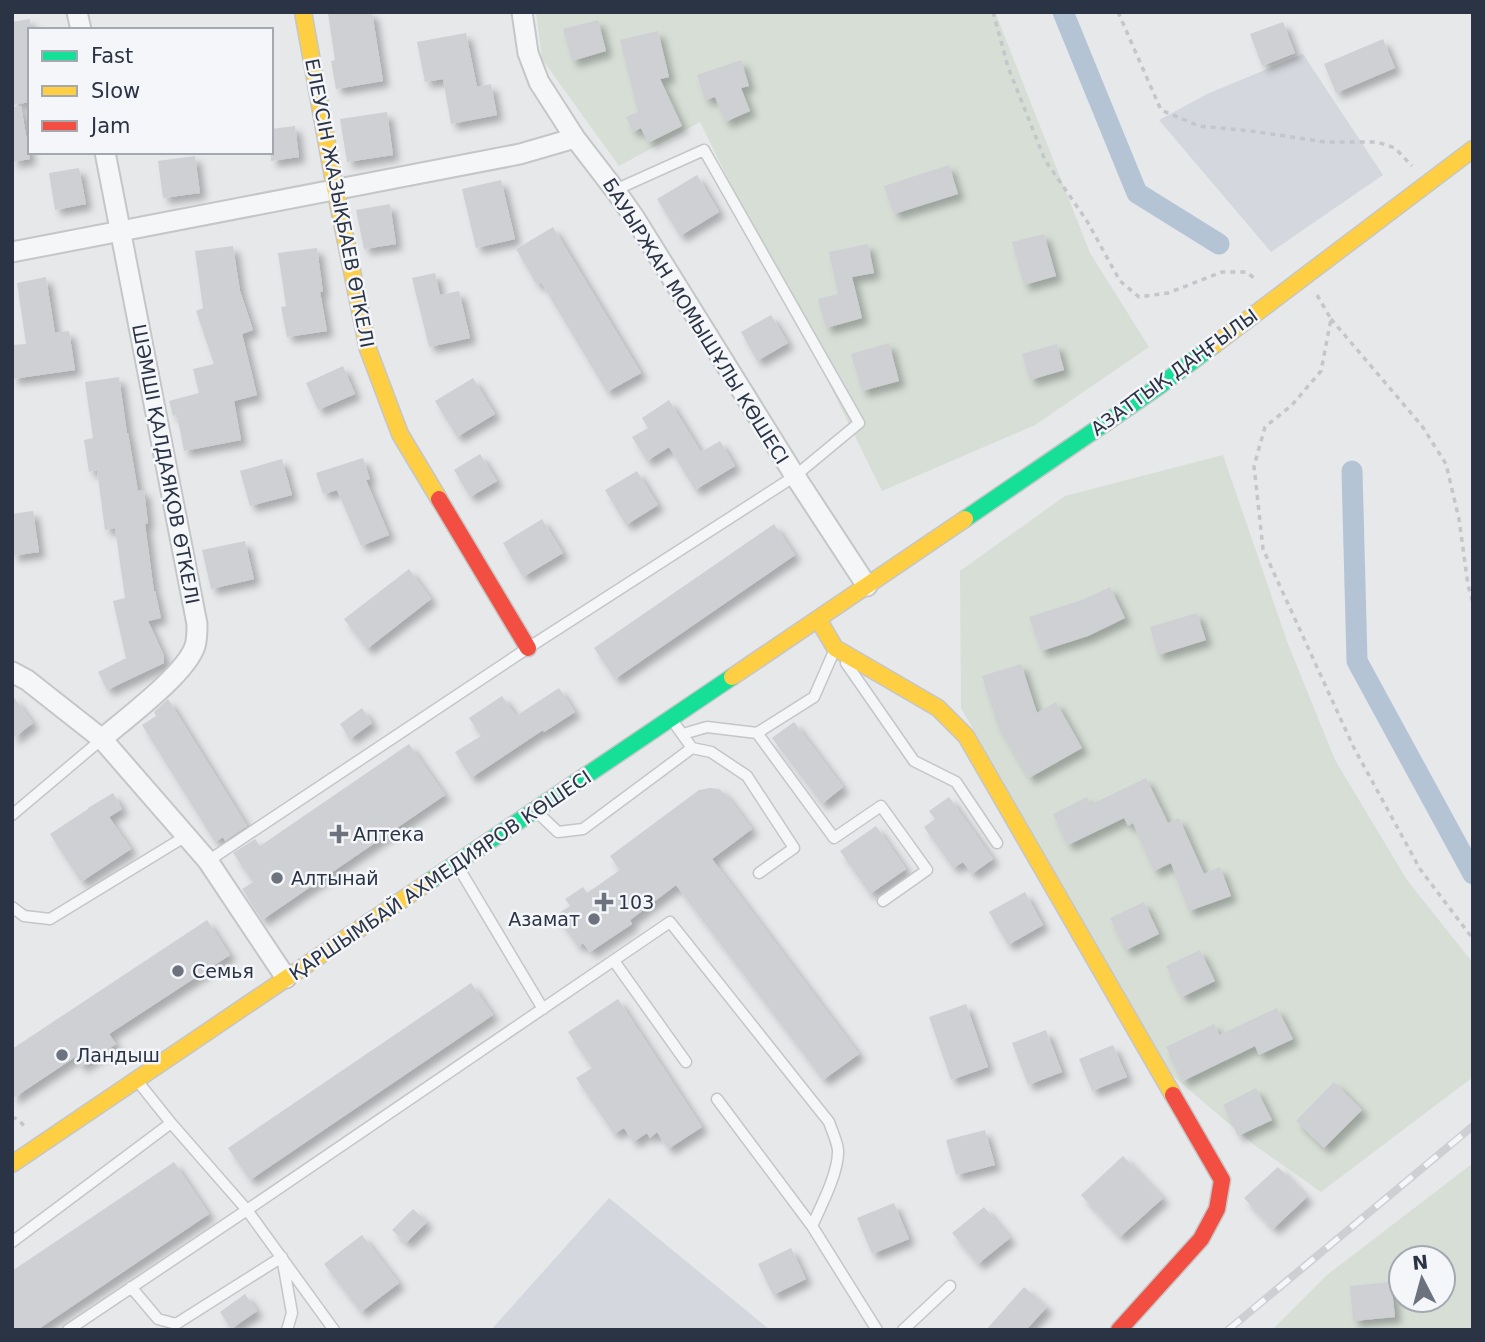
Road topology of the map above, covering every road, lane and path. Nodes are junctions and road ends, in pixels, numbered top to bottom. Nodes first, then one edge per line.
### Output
1 (303, 12) edge
2 (522, 12) edge
3 (993, 12) edge
4 (1118, 12) edge
5 (575, 138) junction
6 (1473, 149) edge
7 (105, 154) edge
8 (1427, 183) junction
9 (335, 188) junction
10 (615, 190) junction
11 (120, 232) junction
12 (12, 252) edge
13 (1306, 275) junction
14 (1278, 296) junction
15 (1331, 319) junction
16 (795, 476) junction
17 (867, 586) junction
18 (1473, 603) edge
19 (818, 619) junction
20 (528, 648) junction
21 (835, 648) junction
22 (12, 672) edge
23 (671, 719) junction
24 (757, 733) junction
25 (683, 734) junction
26 (102, 739) junction
27 (692, 748) junction
28 (535, 810) junction
29 (12, 815) edge
30 (186, 836) junction
31 (997, 843) dead end
32 (208, 861) junction
33 (457, 864) junction
34 (759, 873) dead end
35 (883, 901) dead end
36 (12, 907) edge
37 (1473, 939) edge
38 (614, 961) junction
39 (286, 978) junction
40 (543, 1009) junction
41 (686, 1062) dead end
42 (137, 1080) junction
43 (717, 1099) dead end
44 (19, 1120) dead end
45 (170, 1123) junction
46 (12, 1124) edge
47 (12, 1164) edge
48 (247, 1210) junction
49 (812, 1226) junction
50 (12, 1242) edge
51 (282, 1258) junction
52 (950, 1286) dead end
53 (131, 1287) junction
54 (68, 1330) edge
55 (287, 1330) edge
56 (334, 1330) edge
57 (877, 1330) edge
58 (903, 1330) edge
59 (1119, 1330) edge

1 - 9 main road, ЕЛЕУСІН ЖАЗЫҚБАЕВ ӨТКЕЛІ
2 - 5 street, БАУЫРЖАН МОМЫШҰЛЫ КӨШЕСІ
3 - 14 path
4 - 8 path
5 - 9 street
5 - 10 street, БАУЫРЖАН МОМЫШҰЛЫ КӨШЕСІ
6 - 8 main road, АЗАТТЫҚ ДАҢҒЫЛЫ
7 - 11 street, ШӘМШІ ҚАЛДАЯҚОВ ӨТКЕЛІ
8 - 13 main road, АЗАТТЫҚ ДАҢҒЫЛЫ
9 - 11 street
9 - 20 main road, ЕЛЕУСІН ЖАЗЫҚБАЕВ ӨТКЕЛІ
10 - 16 street, БАУЫРЖАН МОМЫШҰЛЫ КӨШЕСІ
10 - 16 lane
11 - 12 street
11 - 26 street, ШӘМШІ ҚАЛДАЯҚОВ ӨТКЕЛІ
13 - 14 main road, АЗАТТЫҚ ДАҢҒЫЛЫ
13 - 15 path
14 - 17 main road, АЗАТТЫҚ ДАҢҒЫЛЫ
15 - 18 path
15 - 37 path
16 - 17 street, БАУЫРЖАН МОМЫШҰЛЫ КӨШЕСІ
16 - 20 lane
17 - 19 main road, ҚАРШЫМБАЙ АХМЕДИЯРОВ КӨШЕСІ
19 - 21 main road
19 - 23 main road, ҚАРШЫМБАЙ АХМЕДИЯРОВ КӨШЕСІ
20 - 32 lane
21 - 24 lane
21 - 31 lane
21 - 59 main road
22 - 26 street
23 - 25 lane
23 - 28 main road, ҚАРШЫМБАЙ АХМЕДИЯРОВ КӨШЕСІ
24 - 25 lane
24 - 35 lane
25 - 27 lane
26 - 29 lane
26 - 30 street
27 - 28 lane
27 - 34 lane
28 - 33 main road, ҚАРШЫМБАЙ АХМЕДИЯРОВ КӨШЕСІ
30 - 32 street
30 - 36 lane
32 - 39 street
33 - 39 main road, ҚАРШЫМБАЙ АХМЕДИЯРОВ КӨШЕСІ
33 - 40 lane
38 - 40 lane
38 - 41 lane
38 - 49 lane
39 - 42 main road, ҚАРШЫМБАЙ АХМЕДИЯРОВ КӨШЕСІ
40 - 48 lane
42 - 45 lane
42 - 47 main road, ҚАРШЫМБАЙ АХМЕДИЯРОВ КӨШЕСІ
43 - 49 lane
44 - 46 path
45 - 48 lane
45 - 50 lane
48 - 51 lane
48 - 53 lane
49 - 57 lane
51 - 53 lane
51 - 55 lane
51 - 56 lane
52 - 58 lane
53 - 54 lane

